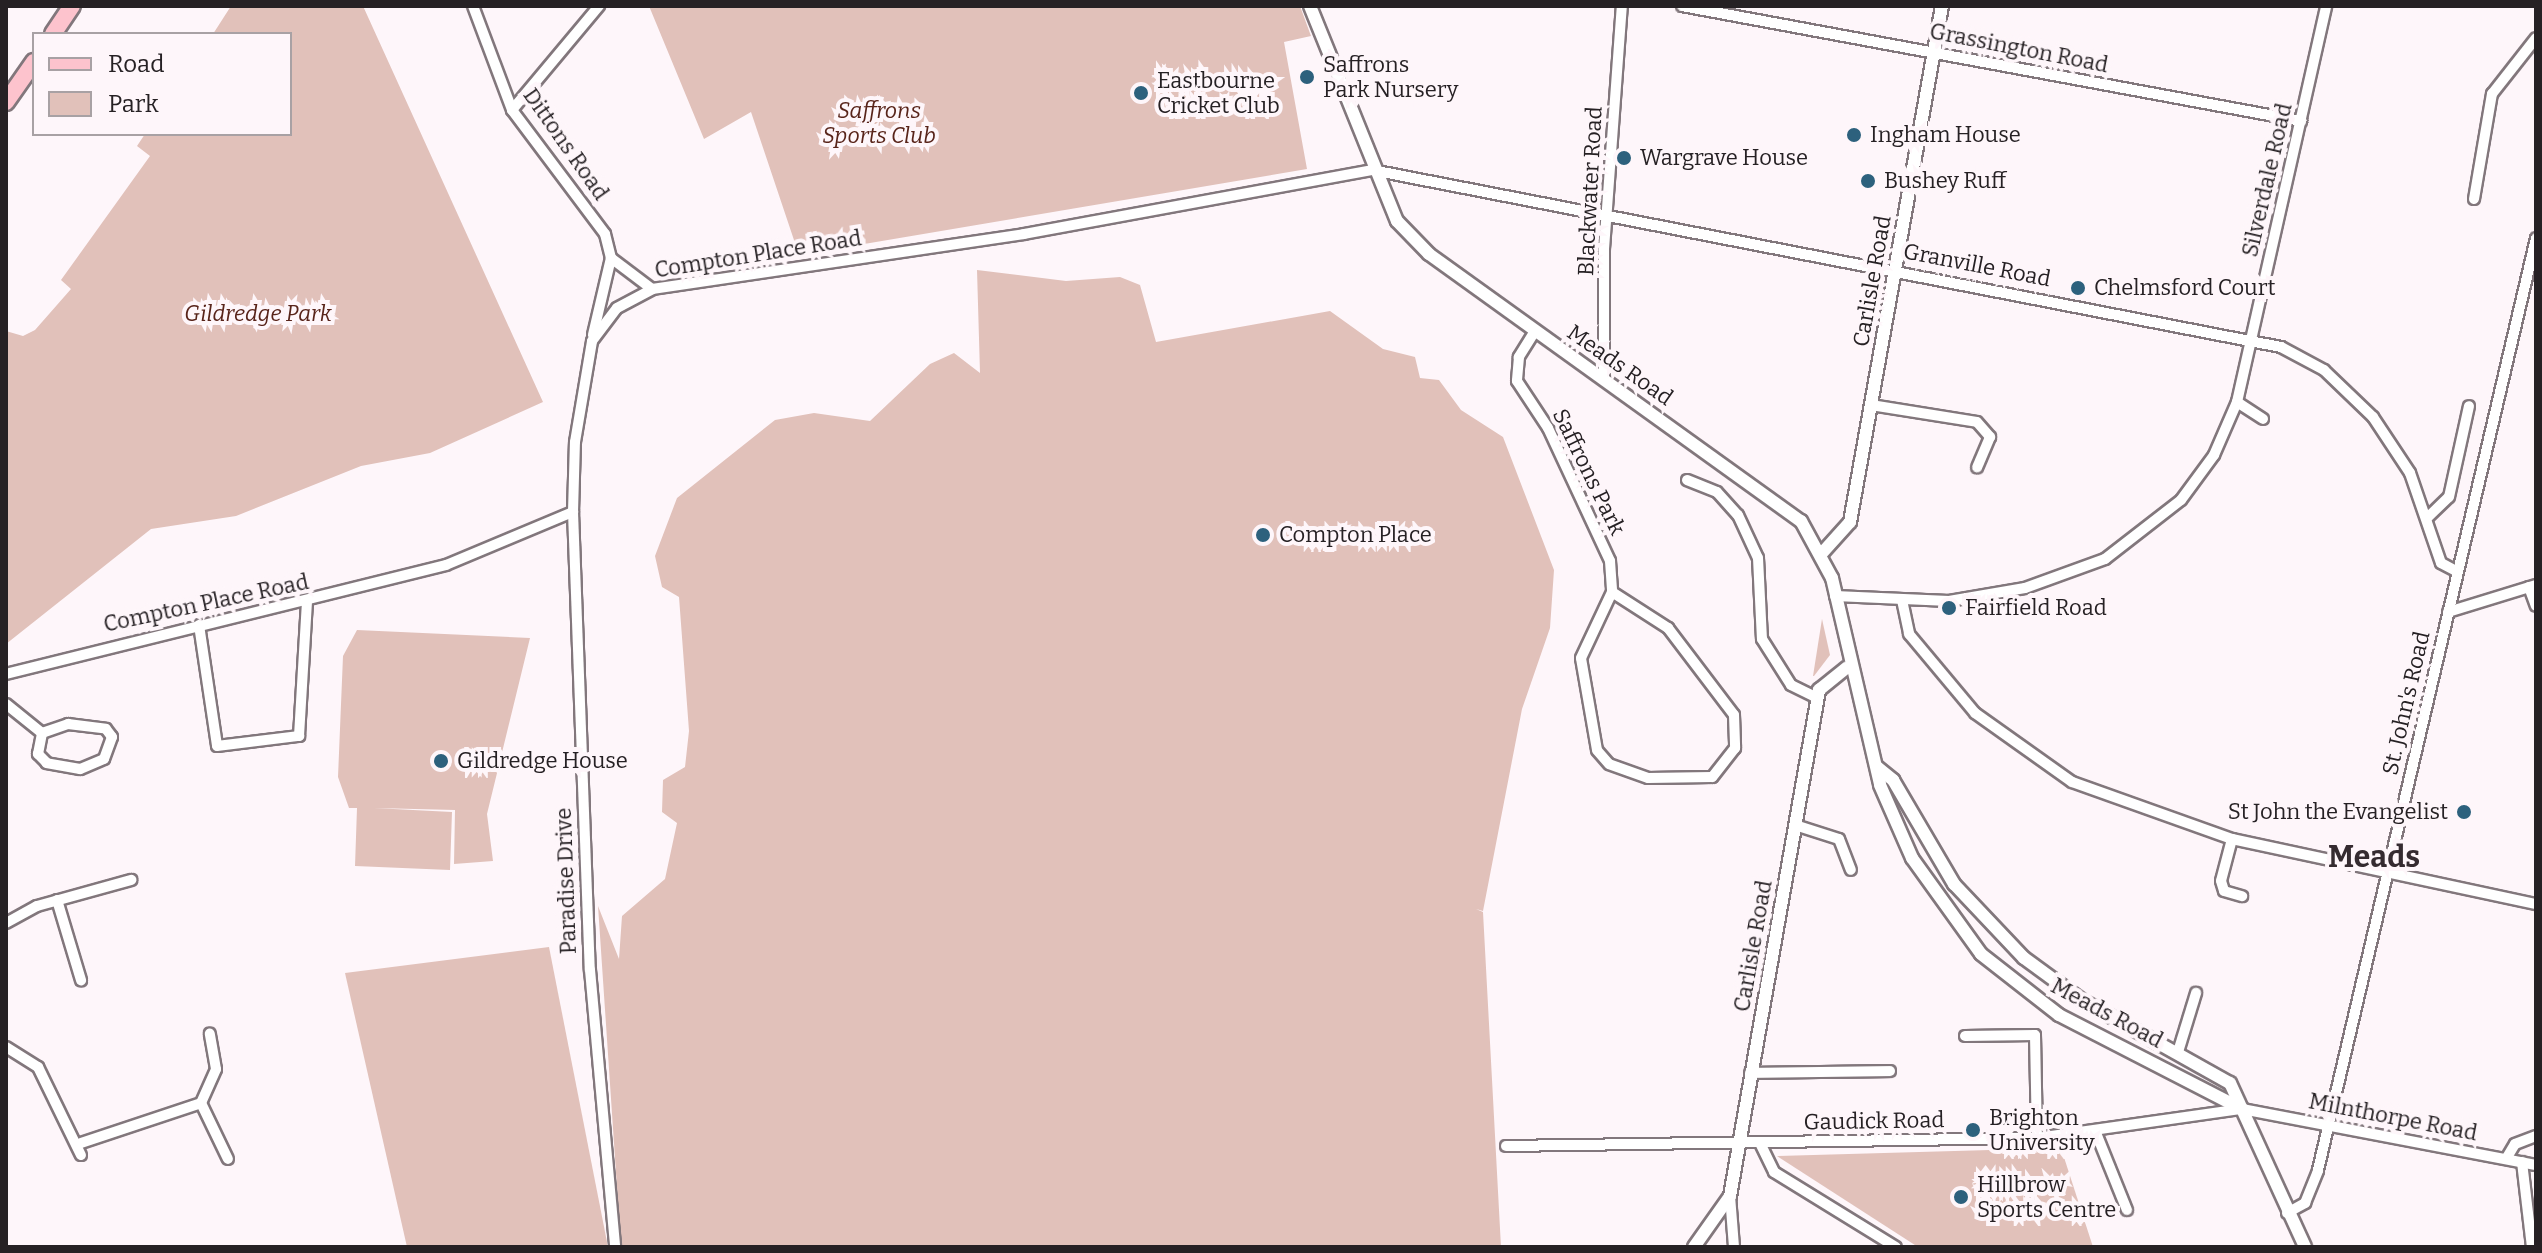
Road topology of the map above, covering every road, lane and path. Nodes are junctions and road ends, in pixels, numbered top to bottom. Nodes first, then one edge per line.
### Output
1 (72, 6) edge
2 (473, 6) edge
3 (599, 6) edge
4 (1310, 6) edge
5 (1622, 6) edge
6 (1682, 6) edge
7 (1942, 6) edge
8 (2326, 6) edge
9 (1714, 9) edge
10 (54, 32) edge
11 (2536, 38) edge
12 (1933, 53) junction
13 (32, 65) edge
14 (6, 102) edge
15 (512, 110) junction
16 (2301, 121) junction
17 (1372, 170) junction
18 (2474, 199) dead end
19 (1607, 212) junction
20 (2536, 238) edge
21 (611, 258) junction
22 (1895, 270) junction
23 (652, 289) junction
24 (1535, 331) junction
25 (2252, 339) junction
26 (592, 341) junction
27 (1604, 378) junction
28 (2237, 402) junction
29 (1871, 405) junction
30 (2469, 406) dead end
31 (2263, 419) dead end
32 (1977, 467) dead end
33 (1687, 480) dead end
34 (573, 512) junction
35 (2427, 518) junction
36 (1823, 552) junction
37 (2458, 572) junction
38 (2532, 586) edge
39 (1612, 592) junction
40 (1835, 596) junction
41 (1902, 600) junction
42 (307, 603) junction
43 (2536, 606) edge
44 (2448, 612) junction
45 (199, 625) junction
46 (1847, 667) junction
47 (6, 674) edge
48 (1818, 698) junction
49 (6, 704) edge
50 (42, 733) junction
51 (1877, 767) junction
52 (1795, 825) junction
53 (2232, 839) junction
54 (1851, 870) dead end
55 (2388, 875) junction
56 (131, 880) dead end
57 (2242, 896) dead end
58 (57, 900) junction
59 (2536, 904) edge
60 (6, 923) edge
61 (81, 980) dead end
62 (2196, 993) dead end
63 (210, 1034) dead end
64 (1965, 1036) dead end
65 (6, 1047) edge
66 (2178, 1052) junction
67 (1890, 1071) dead end
68 (1750, 1073) junction
69 (201, 1103) junction
70 (2242, 1109) junction
71 (2329, 1125) junction
72 (2096, 1133) junction
73 (2536, 1136) edge
74 (2037, 1138) junction
75 (81, 1143) junction
76 (1737, 1145) junction
77 (1761, 1145) junction
78 (1506, 1146) dead end
79 (81, 1155) dead end
80 (228, 1159) dead end
81 (2506, 1159) junction
82 (2522, 1162) junction
83 (2536, 1165) edge
84 (1730, 1196) junction
85 (2127, 1210) dead end
86 (2287, 1213) junction
87 (615, 1247) edge
88 (1694, 1247) edge
89 (1734, 1247) edge
90 (1896, 1247) edge
91 (2305, 1247) edge
92 (2532, 1247) edge

1 - 10 main road
2 - 15 street, Dittons Road
3 - 15 street
4 - 17 street, Meads Road
5 - 19 street, Blackwater Road
6 - 9 street, Grassington Road
7 - 12 street, Carlisle Road
8 - 16 street, Silverdale Road
9 - 12 street, Grassington Road
11 - 18 street
12 - 16 street, Grassington Road
12 - 22 street, Carlisle Road
13 - 14 main road
15 - 21 street, Dittons Road
16 - 25 street, Silverdale Road
17 - 19 street, Granville Road
17 - 23 street, Compton Place Road
17 - 24 street, Meads Road
19 - 22 street, Granville Road
19 - 27 street, Blackwater Road
20 - 37 street, St. John's Road
21 - 23 street
21 - 26 street
22 - 25 street, Granville Road
22 - 29 street, Carlisle Road
23 - 26 street, Compton Place Road
24 - 27 street, Meads Road
24 - 39 street, Saffrons Park
25 - 28 street, Silverdale Road
25 - 35 street, Granville Road
26 - 34 street
27 - 36 street, Meads Road
28 - 31 street
28 - 41 street, Silverdale Road
29 - 32 street
29 - 36 street, Carlisle Road
30 - 35 street
33 - 48 street
34 - 42 street, Compton Place Road
34 - 87 street, Paradise Drive
35 - 37 street, Granville Road
36 - 40 street, Meads Road
37 - 44 street, St. John's Road
38 - 43 street
38 - 44 street
39 - 39 street
40 - 41 street, Silverdale Road
40 - 46 street, Meads Road
41 - 53 street
42 - 45 street, Compton Place Road
42 - 45 street
44 - 55 street, St. John's Road
45 - 47 street, Compton Place Road
46 - 48 street
46 - 51 street, Meads Road
48 - 52 street, Carlisle Road
49 - 50 street
50 - 50 street
51 - 66 street, Meads Road
51 - 70 street, Meads Road
52 - 54 street
52 - 68 street, Carlisle Road
53 - 55 street
53 - 57 street
55 - 59 street
55 - 71 street, St. John's Road
56 - 58 street
58 - 60 street
58 - 61 street
62 - 66 street
63 - 69 street
64 - 74 street
65 - 75 street
66 - 70 street, Meads Road
67 - 68 street
68 - 76 street, Carlisle Road
69 - 75 street
69 - 80 street
70 - 71 street, Milnthorpe Road
70 - 72 street, Gaudick Road
70 - 86 street, Meads Road
71 - 81 street, Milnthorpe Road
71 - 86 street, St. John's Road
72 - 74 street, Gaudick Road
72 - 85 street
73 - 81 street
74 - 77 street, Gaudick Road
75 - 79 street
76 - 77 street, Gaudick Road
76 - 78 street, Gaudick Road
76 - 84 street, Carlisle Road
77 - 90 street
81 - 82 street, Milnthorpe Road
82 - 83 street, Milnthorpe Road
82 - 92 street
84 - 88 street
84 - 89 street, Carlisle Road
86 - 91 street, Meads Road

